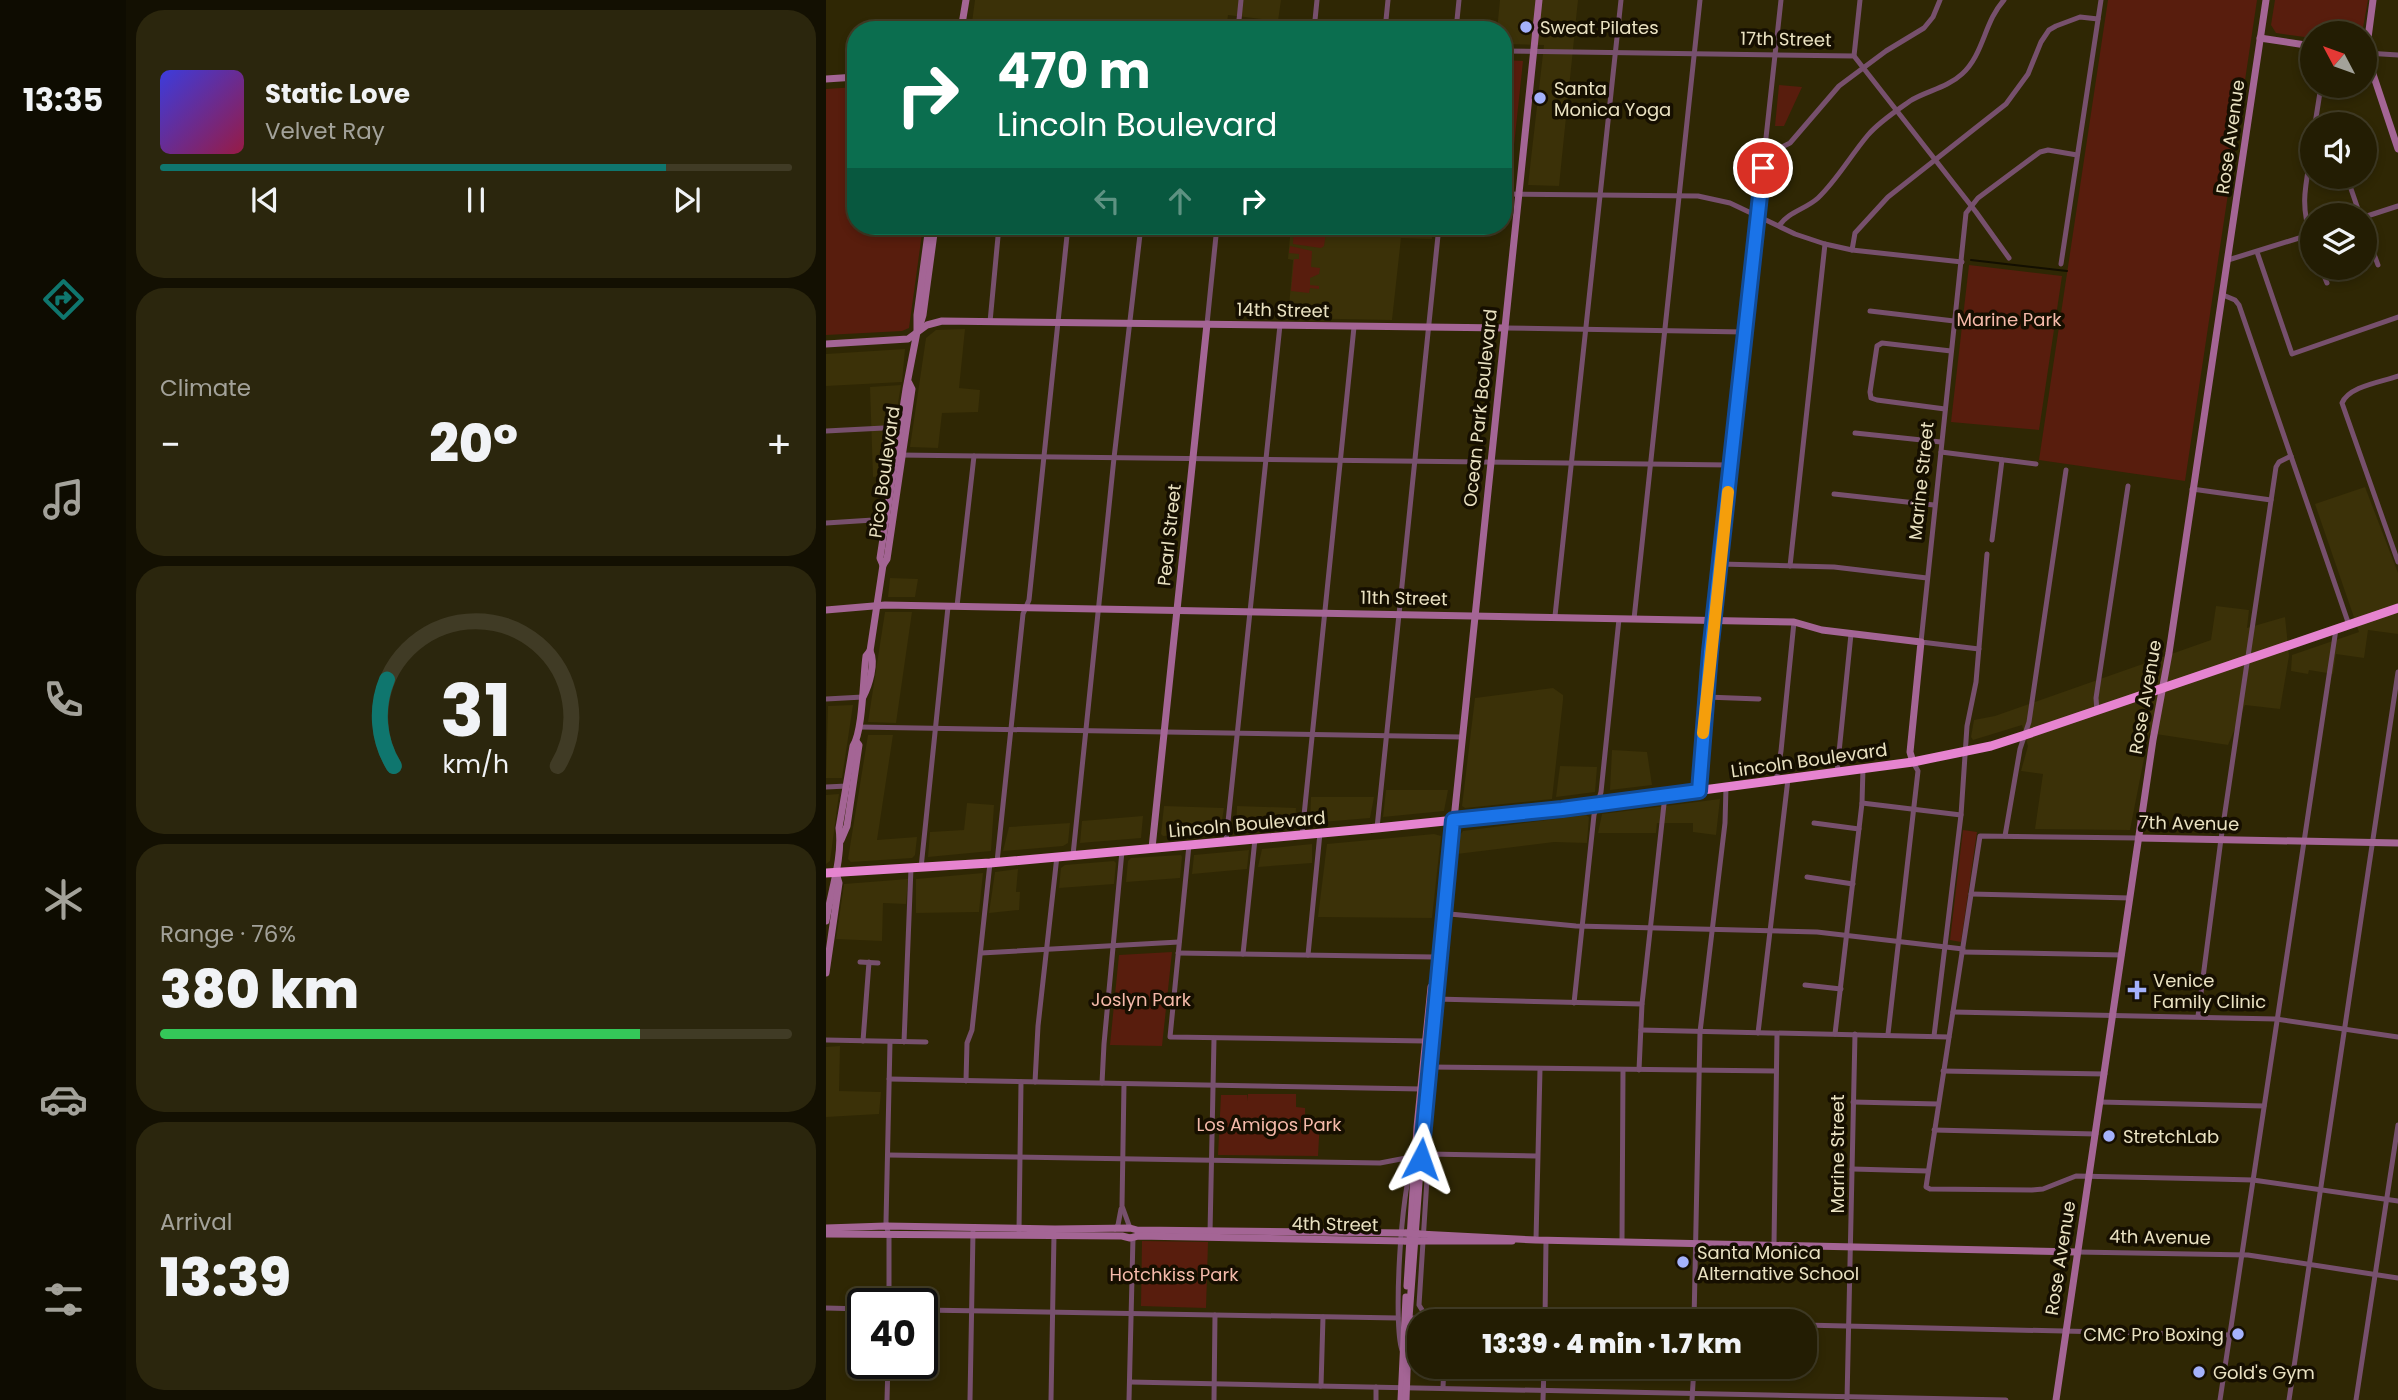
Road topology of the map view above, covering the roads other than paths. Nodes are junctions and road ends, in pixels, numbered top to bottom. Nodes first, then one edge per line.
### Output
1 (966, 0) edge
2 (1241, 0) edge
3 (1317, 0) edge
4 (1388, 0) edge
5 (1459, 0) edge
6 (1539, 0) edge
7 (1621, 0) edge
8 (1700, 0) edge
9 (1781, 0) edge
10 (1860, 0) edge
11 (1940, 0) edge
12 (2004, 0) edge
13 (2101, 0) edge
14 (2266, 0) edge
15 (2373, 0) edge
16 (2098, 19) junction
17 (962, 21) edge
18 (1239, 21) edge
19 (1315, 21) edge
20 (1386, 21) edge
21 (1457, 21) edge
22 (2370, 21) edge
23 (2260, 38) junction
24 (2300, 44) edge
25 (1512, 51) edge
26 (1534, 52) junction
27 (1615, 53) junction
28 (1695, 54) junction
29 (2377, 54) edge
30 (1775, 55) junction
31 (2398, 55) edge
32 (1854, 56) junction
33 (1864, 67) junction
34 (847, 78) edge
35 (826, 79) edge
36 (2377, 88) edge
37 (1897, 111) junction
38 (1765, 148) junction
39 (2398, 149) edge
40 (2077, 155) junction
41 (1935, 159) junction
42 (1512, 194) edge
43 (1518, 194) junction
44 (1600, 194) junction
45 (1680, 195) junction
46 (1971, 205) junction
47 (2398, 206) edge
48 (2377, 212) edge
49 (1758, 216) junction
50 (1779, 226) junction
51 (929, 235) edge
52 (933, 235) edge
53 (998, 235) edge
54 (1067, 235) edge
55 (1140, 235) edge
56 (1216, 235) edge
57 (1438, 235) edge
58 (2300, 239) edge
59 (1825, 244) junction
60 (1852, 250) junction
61 (2256, 252) junction
62 (928, 258) junction
63 (2010, 258) dead end
64 (2228, 260) junction
65 (1962, 262) junction
66 (2061, 264) dead end
67 (2326, 280) edge
68 (2327, 283) dead end
69 (2223, 295) junction
70 (1870, 311) dead end
71 (2398, 317) edge
72 (1954, 321) junction
73 (990, 322) junction
74 (1058, 323) junction
75 (1129, 324) junction
76 (1207, 324) junction
77 (1280, 325) junction
78 (1354, 327) junction
79 (1429, 327) junction
80 (1505, 328) junction
81 (1585, 329) junction
82 (1665, 329) junction
83 (917, 332) junction
84 (1744, 332) junction
85 (826, 344) edge
86 (1951, 351) junction
87 (2398, 376) edge
88 (1945, 409) junction
89 (903, 427) junction
90 (826, 431) edge
91 (1856, 433) dead end
92 (1941, 442) junction
93 (1941, 452) junction
94 (899, 455) junction
95 (974, 456) junction
96 (2291, 456) junction
97 (1044, 457) junction
98 (1114, 458) junction
99 (1193, 459) junction
100 (1267, 460) junction
101 (2002, 460) junction
102 (1341, 461) junction
103 (1415, 461) junction
104 (1490, 462) junction
105 (1571, 464) junction
106 (1651, 464) junction
107 (2036, 464) dead end
108 (1730, 465) junction
109 (2066, 470) dead end
110 (2128, 486) dead end
111 (2192, 489) junction
112 (1834, 494) dead end
113 (2271, 500) junction
114 (1934, 505) junction
115 (890, 519) junction
116 (826, 523) edge
117 (1992, 540) dead end
118 (1987, 554) dead end
119 (2398, 562) edge
120 (1720, 564) junction
121 (1790, 566) junction
122 (1927, 578) junction
123 (876, 606) junction
124 (953, 607) junction
125 (1026, 607) junction
126 (1098, 608) junction
127 (2398, 608) edge
128 (826, 610) edge
129 (1178, 610) junction
130 (1250, 611) junction
131 (1325, 612) junction
132 (1398, 614) junction
133 (1475, 615) junction
134 (1555, 617) junction
135 (1619, 619) junction
136 (1634, 619) junction
137 (1714, 620) junction
138 (1794, 622) junction
139 (2349, 625) junction
140 (2336, 629) junction
141 (1851, 634) junction
142 (1921, 642) junction
143 (1979, 649) junction
144 (2248, 659) junction
145 (2398, 672) edge
146 (2162, 689) junction
147 (1706, 696) junction
148 (863, 697) junction
149 (826, 699) edge
150 (1759, 699) dead end
151 (2096, 711) junction
152 (859, 727) junction
153 (935, 730) junction
154 (1010, 731) junction
155 (1086, 732) junction
156 (1163, 733) junction
157 (1237, 734) junction
158 (1311, 735) junction
159 (2025, 735) junction
160 (1386, 736) junction
161 (1462, 737) junction
162 (1966, 751) junction
163 (1913, 762) junction
164 (1863, 768) junction
165 (1837, 772) junction
166 (1788, 779) junction
167 (1776, 780) junction
168 (849, 786) junction
169 (826, 787) edge
170 (1726, 787) junction
171 (1699, 791) junction
172 (1665, 795) junction
173 (1862, 803) junction
174 (1598, 804) junction
175 (1914, 809) junction
176 (1961, 815) junction
177 (1453, 820) junction
178 (1814, 823) dead end
179 (1377, 828) junction
180 (1859, 829) junction
181 (1320, 833) junction
182 (1302, 835) junction
183 (2005, 836) junction
184 (2139, 838) junction
185 (1255, 839) junction
186 (2221, 839) junction
187 (1226, 841) junction
188 (2304, 841) junction
189 (2373, 842) junction
190 (2398, 843) edge
191 (1189, 845) junction
192 (1152, 848) junction
193 (1122, 851) junction
194 (1073, 855) junction
195 (1057, 856) junction
196 (993, 863) junction
197 (916, 868) junction
198 (831, 873) edge
199 (1807, 877) dead end
200 (1853, 884) junction
201 (1971, 894) junction
202 (2130, 898) junction
203 (1441, 913) junction
204 (826, 921) edge
205 (1583, 926) junction
206 (1651, 926) junction
207 (1712, 929) junction
208 (1771, 930) junction
209 (1847, 936) junction
210 (1899, 942) junction
211 (1179, 943) junction
212 (1112, 946) junction
213 (1945, 946) junction
214 (1047, 950) junction
215 (1962, 950) junction
216 (981, 953) junction
217 (1178, 953) junction
218 (1244, 954) junction
219 (1308, 955) junction
220 (2122, 955) junction
221 (1434, 957) junction
222 (827, 959) edge
223 (859, 961) dead end
224 (869, 962) junction
225 (878, 963) dead end
226 (826, 973) edge
227 (1435, 979) junction
228 (1805, 985) dead end
229 (1841, 989) junction
230 (1435, 999) junction
231 (1574, 1003) junction
232 (1642, 1004) junction
233 (1953, 1012) junction
234 (2114, 1014) junction
235 (2197, 1016) junction
236 (2276, 1019) junction
237 (2344, 1028) junction
238 (1641, 1030) junction
239 (1700, 1032) junction
240 (1758, 1033) junction
241 (1776, 1034) junction
242 (1835, 1034) junction
243 (1855, 1034) junction
244 (1888, 1034) junction
245 (1934, 1035) junction
246 (1949, 1037) junction
247 (2398, 1037) edge
248 (1214, 1039) junction
249 (828, 1040) edge
250 (863, 1041) junction
251 (1426, 1041) junction
252 (890, 1042) junction
253 (904, 1042) junction
254 (926, 1042) dead end
255 (1428, 1060) junction
256 (1540, 1069) junction
257 (1623, 1070) junction
258 (1639, 1070) junction
259 (1699, 1071) junction
260 (1776, 1071) junction
261 (1943, 1072) junction
262 (2105, 1074) junction
263 (889, 1079) junction
264 (966, 1081) junction
265 (1021, 1082) junction
266 (1035, 1082) junction
267 (1102, 1083) junction
268 (1124, 1084) junction
269 (1214, 1086) junction
270 (1424, 1089) junction
271 (1853, 1102) junction
272 (2100, 1102) junction
273 (1938, 1104) junction
274 (2264, 1106) junction
275 (2398, 1125) edge
276 (1934, 1130) junction
277 (2095, 1134) junction
278 (888, 1155) junction
279 (1536, 1156) junction
280 (1020, 1157) junction
281 (1418, 1157) junction
282 (1121, 1159) junction
283 (1212, 1160) junction
284 (1852, 1169) junction
285 (1928, 1171) junction
286 (2089, 1176) junction
287 (2253, 1180) junction
288 (2320, 1190) junction
289 (2386, 1199) junction
290 (2398, 1201) edge
291 (1122, 1206) junction
292 (826, 1228) edge
293 (1113, 1229) junction
294 (887, 1230) junction
295 (973, 1230) junction
296 (1019, 1231) junction
297 (1055, 1233) junction
298 (1131, 1233) junction
299 (1210, 1233) junction
300 (826, 1234) edge
301 (1404, 1237) junction
302 (1421, 1238) junction
303 (1536, 1240) junction
304 (1546, 1240) junction
305 (1622, 1241) junction
306 (1696, 1243) junction
307 (1774, 1244) junction
308 (1852, 1246) junction
309 (1919, 1247) joint
310 (2077, 1252) junction
311 (2241, 1255) junction
312 (2309, 1264) junction
313 (2375, 1274) junction
314 (2398, 1278) edge
315 (889, 1288) edge
316 (1419, 1305) junction
317 (826, 1308) edge
318 (847, 1309) edge
319 (1421, 1309) edge
320 (1545, 1309) edge
321 (1694, 1309) edge
322 (938, 1310) edge
323 (971, 1311) junction
324 (1052, 1312) junction
325 (1131, 1313) junction
326 (1215, 1315) junction
327 (1323, 1317) junction
328 (1404, 1318) junction
329 (1817, 1325) edge
330 (1850, 1326) junction
331 (2065, 1332) junction
332 (2229, 1335) junction
333 (888, 1379) edge
334 (1443, 1379) edge
335 (1543, 1379) edge
336 (1130, 1382) junction
337 (1214, 1383) junction
338 (1321, 1385) junction
339 (1376, 1387) junction
340 (1404, 1387) junction
341 (1443, 1387) junction
342 (1543, 1389) junction
343 (1692, 1396) edge
344 (1799, 1397) edge
345 (1847, 1398) edge
346 (887, 1400) edge
347 (970, 1400) edge
348 (1051, 1400) edge
349 (1129, 1400) edge
350 (1213, 1400) edge
351 (1376, 1400) edge
352 (1404, 1400) edge
353 (1543, 1400) edge
354 (2006, 1400) edge
355 (2056, 1400) edge
356 (2220, 1400) edge
357 (2289, 1400) edge
358 (2356, 1400) edge

1 - 17 street
2 - 18 street
3 - 19 street
4 - 20 street
5 - 21 street
6 - 26 street, Ocean Park Boulevard
7 - 27 street
8 - 28 street
9 - 30 street
10 - 32 street
11 - 33 street
12 - 37 street
13 - 16 street
14 - 23 street, Rose Avenue
15 - 22 street
16 - 40 street
16 - 41 street
23 - 24 street
23 - 64 street, Rose Avenue
25 - 26 street, 17th Street
26 - 27 street, 17th Street
26 - 43 street, Ocean Park Boulevard
27 - 28 street, 17th Street
27 - 44 street
28 - 30 street, 17th Street
28 - 45 street
29 - 31 street
30 - 32 street, 17th Street
30 - 38 street
32 - 33 street, 17th Street
33 - 37 street, 17th Street
33 - 38 street
34 - 35 street
36 - 39 street
37 - 41 street, 17th Street
37 - 50 street
38 - 49 street
40 - 46 street
40 - 66 street
41 - 46 street, 17th Street
41 - 60 street
42 - 43 street
43 - 44 street
43 - 80 street, Ocean Park Boulevard
44 - 45 street
44 - 81 street
45 - 49 street
45 - 82 street
46 - 63 street, 17th Street
46 - 65 street, Marine Street
47 - 48 street
49 - 50 street
49 - 84 street
50 - 59 street
51 - 62 street, Pico Boulevard
52 - 62 street, Pico Boulevard
53 - 73 street
54 - 74 street
55 - 75 street
56 - 76 street, Pearl Street
57 - 79 street
58 - 61 street
59 - 60 street
59 - 121 street
60 - 65 street
61 - 64 street
61 - 71 street
62 - 83 street, Pico Boulevard
64 - 69 street, Rose Avenue
65 - 72 street, Marine Street
67 - 68 street
69 - 96 street
69 - 111 street, Rose Avenue
70 - 72 street
72 - 86 street, Marine Street
73 - 74 street, 14th Street
73 - 83 street, 14th Street
74 - 75 street, 14th Street
74 - 97 street
75 - 76 street, 14th Street
75 - 98 street
76 - 77 street, 14th Street
76 - 99 street, Pearl Street
77 - 78 street, 14th Street
77 - 100 street
78 - 79 street, 14th Street
78 - 102 street
79 - 80 street, 14th Street
79 - 103 street
80 - 81 street, 14th Street
80 - 104 street, Ocean Park Boulevard
81 - 82 street, 14th Street
81 - 105 street
82 - 84 street, 14th Street
82 - 106 street
83 - 85 street, 14th Street
83 - 89 street, Pico Boulevard
84 - 108 street
86 - 88 street, Marine Street
86 - 88 street
87 - 119 street
88 - 92 street, Marine Street
89 - 90 street
89 - 94 street, Pico Boulevard
91 - 92 street
92 - 93 street, Marine Street
93 - 101 street
93 - 114 street, Marine Street
94 - 95 street
94 - 115 street, Pico Boulevard
95 - 97 street
95 - 124 street
96 - 113 street
96 - 139 street
97 - 98 street
97 - 125 street
98 - 99 street
98 - 126 street
99 - 100 street
99 - 129 street, Pearl Street
100 - 102 street
100 - 130 street
101 - 107 street
101 - 117 street
102 - 103 street
102 - 131 street
103 - 104 street
103 - 132 street
104 - 105 street
104 - 133 street, Ocean Park Boulevard
105 - 106 street
105 - 134 street
106 - 108 street
106 - 136 street
108 - 120 street
109 - 159 street
110 - 151 street
111 - 113 street
111 - 146 street, Rose Avenue
112 - 114 street
113 - 144 street
114 - 122 street, Marine Street
115 - 116 street
115 - 123 street, Pico Boulevard
118 - 143 street
120 - 121 street
120 - 137 street
121 - 122 street
122 - 142 street, Marine Street
123 - 124 street, 11th Street
123 - 128 street, 11th Street
123 - 148 street, Pico Boulevard
124 - 125 street, 11th Street
124 - 153 street
125 - 126 street, 11th Street
125 - 154 street
126 - 129 street, 11th Street
126 - 155 street
127 - 139 highway, Lincoln Boulevard
129 - 130 street, 11th Street
129 - 156 street, Pearl Street
130 - 131 street, 11th Street
130 - 157 street
131 - 132 street, 11th Street
131 - 158 street
132 - 133 street, 11th Street
132 - 160 street
133 - 134 street, 11th Street
133 - 161 street, Ocean Park Boulevard
134 - 135 street, 11th Street
135 - 136 street, 11th Street
135 - 174 street
136 - 137 street, 11th Street
137 - 138 street, 11th Street
137 - 147 street
138 - 141 street, 11th Street
138 - 167 street
139 - 140 highway, Lincoln Boulevard
140 - 144 highway, Lincoln Boulevard
140 - 188 street
141 - 142 street, 11th Street
141 - 165 street
142 - 143 street, 11th Street
142 - 163 street, Marine Street
143 - 162 street
144 - 146 highway, Lincoln Boulevard
144 - 186 street
145 - 189 street
146 - 151 highway, Lincoln Boulevard
146 - 184 street, Rose Avenue
147 - 150 street
147 - 171 street
148 - 149 street
148 - 152 street, Pico Boulevard
151 - 159 highway, Lincoln Boulevard
152 - 153 street
152 - 168 street, Pico Boulevard
153 - 154 street
153 - 197 street
154 - 155 street
154 - 196 street
155 - 156 street
155 - 194 street
156 - 157 street
156 - 192 street, Pearl Street
157 - 158 street
157 - 187 street
158 - 160 street
158 - 182 street
159 - 162 highway, Lincoln Boulevard
159 - 183 street
160 - 161 street
160 - 179 street
161 - 177 street, Ocean Park Boulevard
162 - 163 highway, Lincoln Boulevard
162 - 176 street
163 - 164 highway, Lincoln Boulevard
163 - 175 street
164 - 165 highway, Lincoln Boulevard
164 - 173 street
165 - 166 highway, Lincoln Boulevard
166 - 167 highway, Lincoln Boulevard
166 - 208 street
167 - 170 highway, Lincoln Boulevard
168 - 169 street
168 - 198 street, Pico Boulevard
170 - 171 highway, Lincoln Boulevard
170 - 207 street
171 - 172 highway, Lincoln Boulevard
172 - 174 highway, Lincoln Boulevard
172 - 206 street
173 - 175 street
173 - 180 street
174 - 177 highway, Lincoln Boulevard
174 - 205 street
175 - 176 street
175 - 210 street
176 - 213 street
177 - 179 highway, Lincoln Boulevard
177 - 203 street, Ocean Park Boulevard
178 - 180 street
179 - 181 highway, Lincoln Boulevard
180 - 200 street
181 - 182 highway, Lincoln Boulevard
181 - 219 street
182 - 185 highway, Lincoln Boulevard
183 - 184 street, 7th Avenue
183 - 201 street, 7th Avenue
184 - 186 street, 7th Avenue
184 - 202 street, Rose Avenue
185 - 187 highway, Lincoln Boulevard
185 - 218 street
186 - 188 street, 7th Avenue
186 - 235 street
187 - 191 highway, Lincoln Boulevard
188 - 189 street, 7th Avenue
188 - 236 street
189 - 190 street, 7th Avenue
189 - 237 street
191 - 192 highway, Lincoln Boulevard
191 - 211 street
192 - 193 highway, Lincoln Boulevard
193 - 194 highway, Lincoln Boulevard
193 - 212 street
194 - 195 highway, Lincoln Boulevard
195 - 196 highway, Lincoln Boulevard
195 - 214 street
196 - 197 highway, Lincoln Boulevard
196 - 216 street
197 - 198 highway, Lincoln Boulevard
197 - 253 street
198 - 204 street, Pico Boulevard
198 - 222 street, Pico Boulevard
199 - 200 street
200 - 209 street
201 - 202 street
201 - 215 street
202 - 220 street, Rose Avenue
203 - 205 street
203 - 221 street, Ocean Park Boulevard
203 - 227 street, Ocean Park Boulevard
205 - 206 street
205 - 231 street
206 - 207 street
206 - 232 street
207 - 208 street
207 - 239 street
208 - 209 street
208 - 240 street
209 - 210 street
209 - 229 street
210 - 213 street
210 - 244 street
211 - 212 street
211 - 217 street
212 - 214 street
212 - 267 street
213 - 215 street
213 - 245 street
214 - 216 street
214 - 266 street
215 - 220 street
215 - 233 street
216 - 264 street
217 - 218 street
217 - 248 street
218 - 219 street
219 - 221 street
220 - 234 street, Rose Avenue
221 - 227 street, Ocean Park Boulevard
222 - 226 street, Pico Boulevard
223 - 224 street
224 - 225 street
224 - 250 street
227 - 230 street, Ocean Park Boulevard
227 - 251 street, Ocean Park Boulevard
228 - 229 street
229 - 242 street
230 - 231 street
230 - 255 street, Ocean Park Boulevard
231 - 232 street
232 - 238 street
233 - 234 street
233 - 246 street
234 - 235 street
234 - 262 street, Rose Avenue
235 - 236 street
236 - 237 street
236 - 274 street
237 - 247 street
237 - 288 street
238 - 239 street
238 - 258 street
239 - 240 street
239 - 259 street
240 - 241 street
241 - 242 street
241 - 260 street
242 - 243 street
243 - 244 street
243 - 271 street, Marine Street
244 - 245 street
245 - 246 street
246 - 261 street
248 - 251 street
248 - 269 street
249 - 250 street
250 - 252 street
251 - 255 street, Ocean Park Boulevard
252 - 253 street
252 - 263 street
253 - 254 street
255 - 256 street
255 - 270 street, Ocean Park Boulevard
255 - 270 street, Ocean Park Boulevard
256 - 257 street
256 - 279 street
257 - 258 street
257 - 305 street
258 - 259 street
259 - 260 street
259 - 306 street
260 - 307 street
261 - 262 street
261 - 273 street
262 - 272 street, Rose Avenue
263 - 264 street
263 - 278 street
264 - 265 street
265 - 266 street
265 - 280 street
266 - 267 street
267 - 268 street
268 - 269 street
268 - 282 street
269 - 270 street
269 - 283 street
270 - 281 street, Ocean Park Boulevard
271 - 273 street
271 - 284 street, Marine Street
272 - 274 street
272 - 277 street, Rose Avenue
273 - 276 street
274 - 287 street
275 - 289 street
276 - 277 street
276 - 285 street
277 - 286 street, Rose Avenue
278 - 280 street
278 - 294 street
279 - 281 street
279 - 303 street
280 - 282 street
280 - 296 street
281 - 283 street
281 - 301 street, Ocean Park Boulevard
281 - 302 street, Ocean Park Boulevard
281 - 328 street, Ocean Park Boulevard
282 - 283 street
282 - 291 street
283 - 299 street
284 - 285 street
284 - 308 street, Marine Street
285 - 286 street
286 - 287 street
286 - 310 street, Rose Avenue
287 - 288 street
287 - 311 street
288 - 289 street
288 - 312 street
289 - 290 street
289 - 313 street
291 - 293 street
291 - 298 street
292 - 294 street, 4th Street
293 - 297 street, 4th Street
293 - 298 street, 4th Street
294 - 295 street, 4th Street
294 - 300 street, 4th Street
294 - 315 street
295 - 296 street, 4th Street
295 - 323 street
296 - 297 street, 4th Street
297 - 298 street, 4th Street
297 - 324 street
298 - 299 street, 4th Street
298 - 325 street
299 - 301 street, 4th Street
301 - 302 street, 4th Street, bridge
301 - 328 street, Ocean Park Boulevard
302 - 303 street, 4th Street
302 - 316 street, Ocean Park Boulevard
303 - 304 street, 4th Street
304 - 305 street, 4th Street
304 - 320 street
305 - 306 street, 4th Street
306 - 307 street, 4th Street
306 - 321 street
307 - 308 street, 4th Street
308 - 309 street, 4th Street
308 - 330 street, Marine Street
309 - 310 street, 4th Avenue
310 - 311 street, 4th Avenue
310 - 331 street, Rose Avenue
311 - 312 street, 4th Avenue
311 - 332 street
312 - 313 street, 4th Avenue
312 - 357 street
313 - 314 street, 4th Avenue
313 - 358 street
316 - 319 street
316 - 328 street
317 - 318 street
322 - 323 street
323 - 324 street
323 - 347 street
324 - 325 street
324 - 348 street
325 - 326 street
325 - 336 street
326 - 327 street
326 - 337 street
327 - 328 street
327 - 338 street
328 - 340 street, Ocean Park Boulevard
328 - 340 street, Ocean Park Boulevard
329 - 330 street
330 - 331 street
330 - 345 street, Marine Street
331 - 332 street
331 - 355 street, Rose Avenue
332 - 356 street
333 - 346 street
334 - 341 street
335 - 342 street
336 - 337 street
336 - 349 street
337 - 338 street
337 - 350 street
338 - 339 street
339 - 340 street
339 - 351 street
340 - 341 street
340 - 352 street, Ocean Park Boulevard
341 - 342 street
342 - 343 street
342 - 353 street
343 - 344 street
344 - 345 street
345 - 354 street

